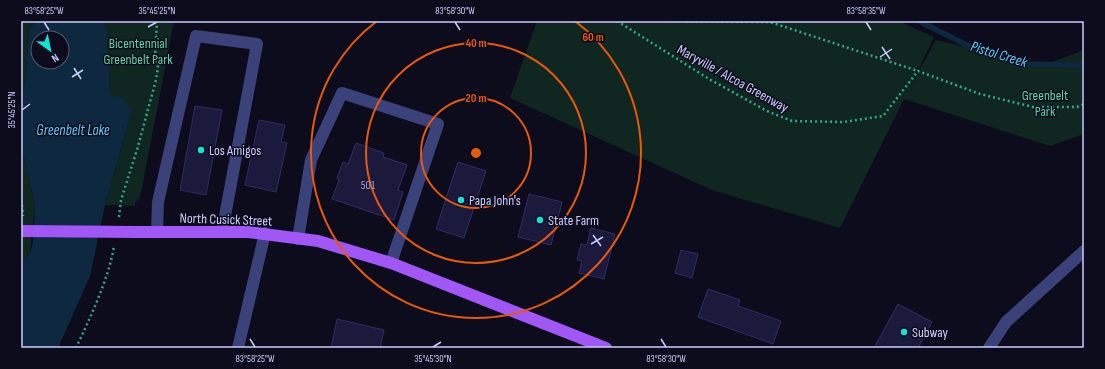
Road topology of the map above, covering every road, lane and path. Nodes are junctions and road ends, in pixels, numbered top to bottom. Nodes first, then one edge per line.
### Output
1 (157, 21) edge
2 (617, 21) edge
3 (672, 21) edge
4 (918, 70) junction
5 (1084, 104) edge
6 (118, 223) dead end
7 (21, 231) edge
8 (157, 232) junction
9 (222, 232) junction
10 (265, 234) junction
11 (298, 239) junction
12 (114, 245) dead end
13 (1084, 251) edge
14 (391, 263) junction
15 (76, 348) edge
16 (238, 348) edge
17 (606, 348) edge
18 (989, 348) edge

1 - 6 path
2 - 4 path, Maryville / Alcoa Greenway
3 - 4 path
4 - 5 path
7 - 8 main road, North Cusick Street, bridge
8 - 9 main road, North Cusick Street
8 - 9 lane
9 - 10 main road, North Cusick Street
10 - 11 main road, North Cusick Street
10 - 16 lane
11 - 14 main road, North Cusick Street
11 - 14 lane
12 - 15 path
13 - 18 lane
14 - 17 main road, North Cusick Street

